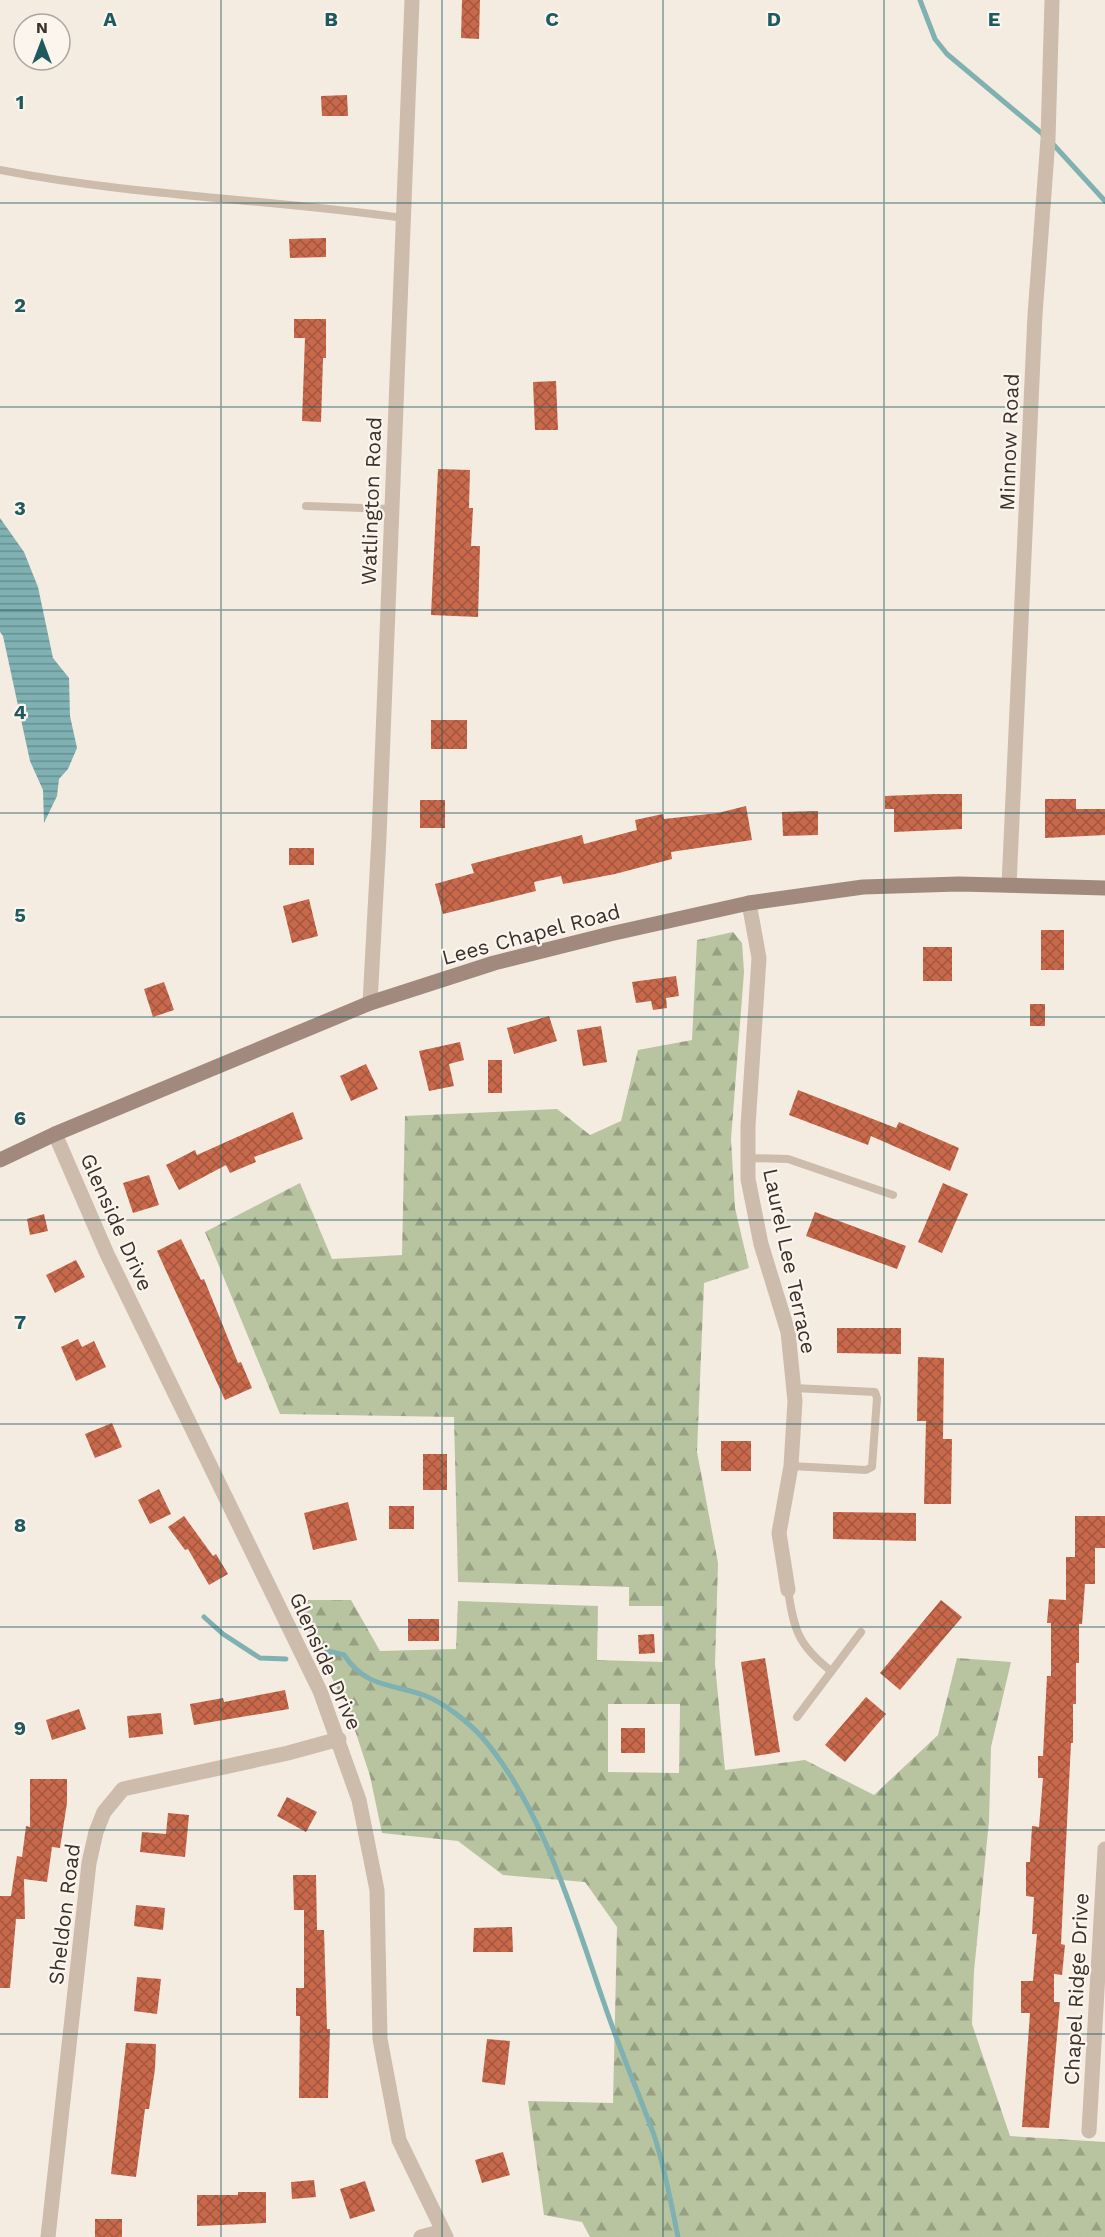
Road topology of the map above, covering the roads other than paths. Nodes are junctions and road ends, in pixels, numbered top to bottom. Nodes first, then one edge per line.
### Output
1 (412, 0) edge
2 (1052, 0) edge
3 (0, 170) edge
4 (403, 218) junction
5 (306, 506) dead end
6 (392, 509) junction
7 (1009, 885) junction
8 (1105, 888) edge
9 (749, 903) junction
10 (370, 1003) junction
11 (55, 1134) junction
12 (748, 1158) junction
13 (0, 1160) edge
14 (893, 1195) dead end
15 (794, 1388) junction
16 (791, 1466) junction
17 (788, 1590) joint
18 (861, 1632) dead end
19 (831, 1671) junction
20 (797, 1717) dead end
21 (339, 1739) junction
22 (1105, 1849) edge
23 (1089, 2131) dead end
24 (445, 2234) edge
25 (48, 2237) edge
26 (421, 2237) edge

1 - 4 street, Watlington Road
2 - 7 street, Minnow Road
3 - 4 lane
4 - 6 street, Watlington Road
5 - 6 lane
6 - 10 street, Watlington Road
7 - 8 main road, Lees Chapel Road
7 - 9 main road, Lees Chapel Road
9 - 10 main road, Lees Chapel Road
9 - 12 street, Laurel Lee Terrace
10 - 11 main road, Lees Chapel Road
11 - 13 main road, Lees Chapel Road
11 - 21 street, Glenside Drive
12 - 14 lane
12 - 15 street, Laurel Lee Terrace
15 - 16 street, Laurel Lee Terrace
15 - 16 lane
16 - 17 street, Laurel Lee Terrace
17 - 19 lane
18 - 19 lane
19 - 20 lane
21 - 24 street, Glenside Drive
21 - 25 street, Sheldon Road
22 - 23 street, Chapel Ridge Drive
24 - 26 street

